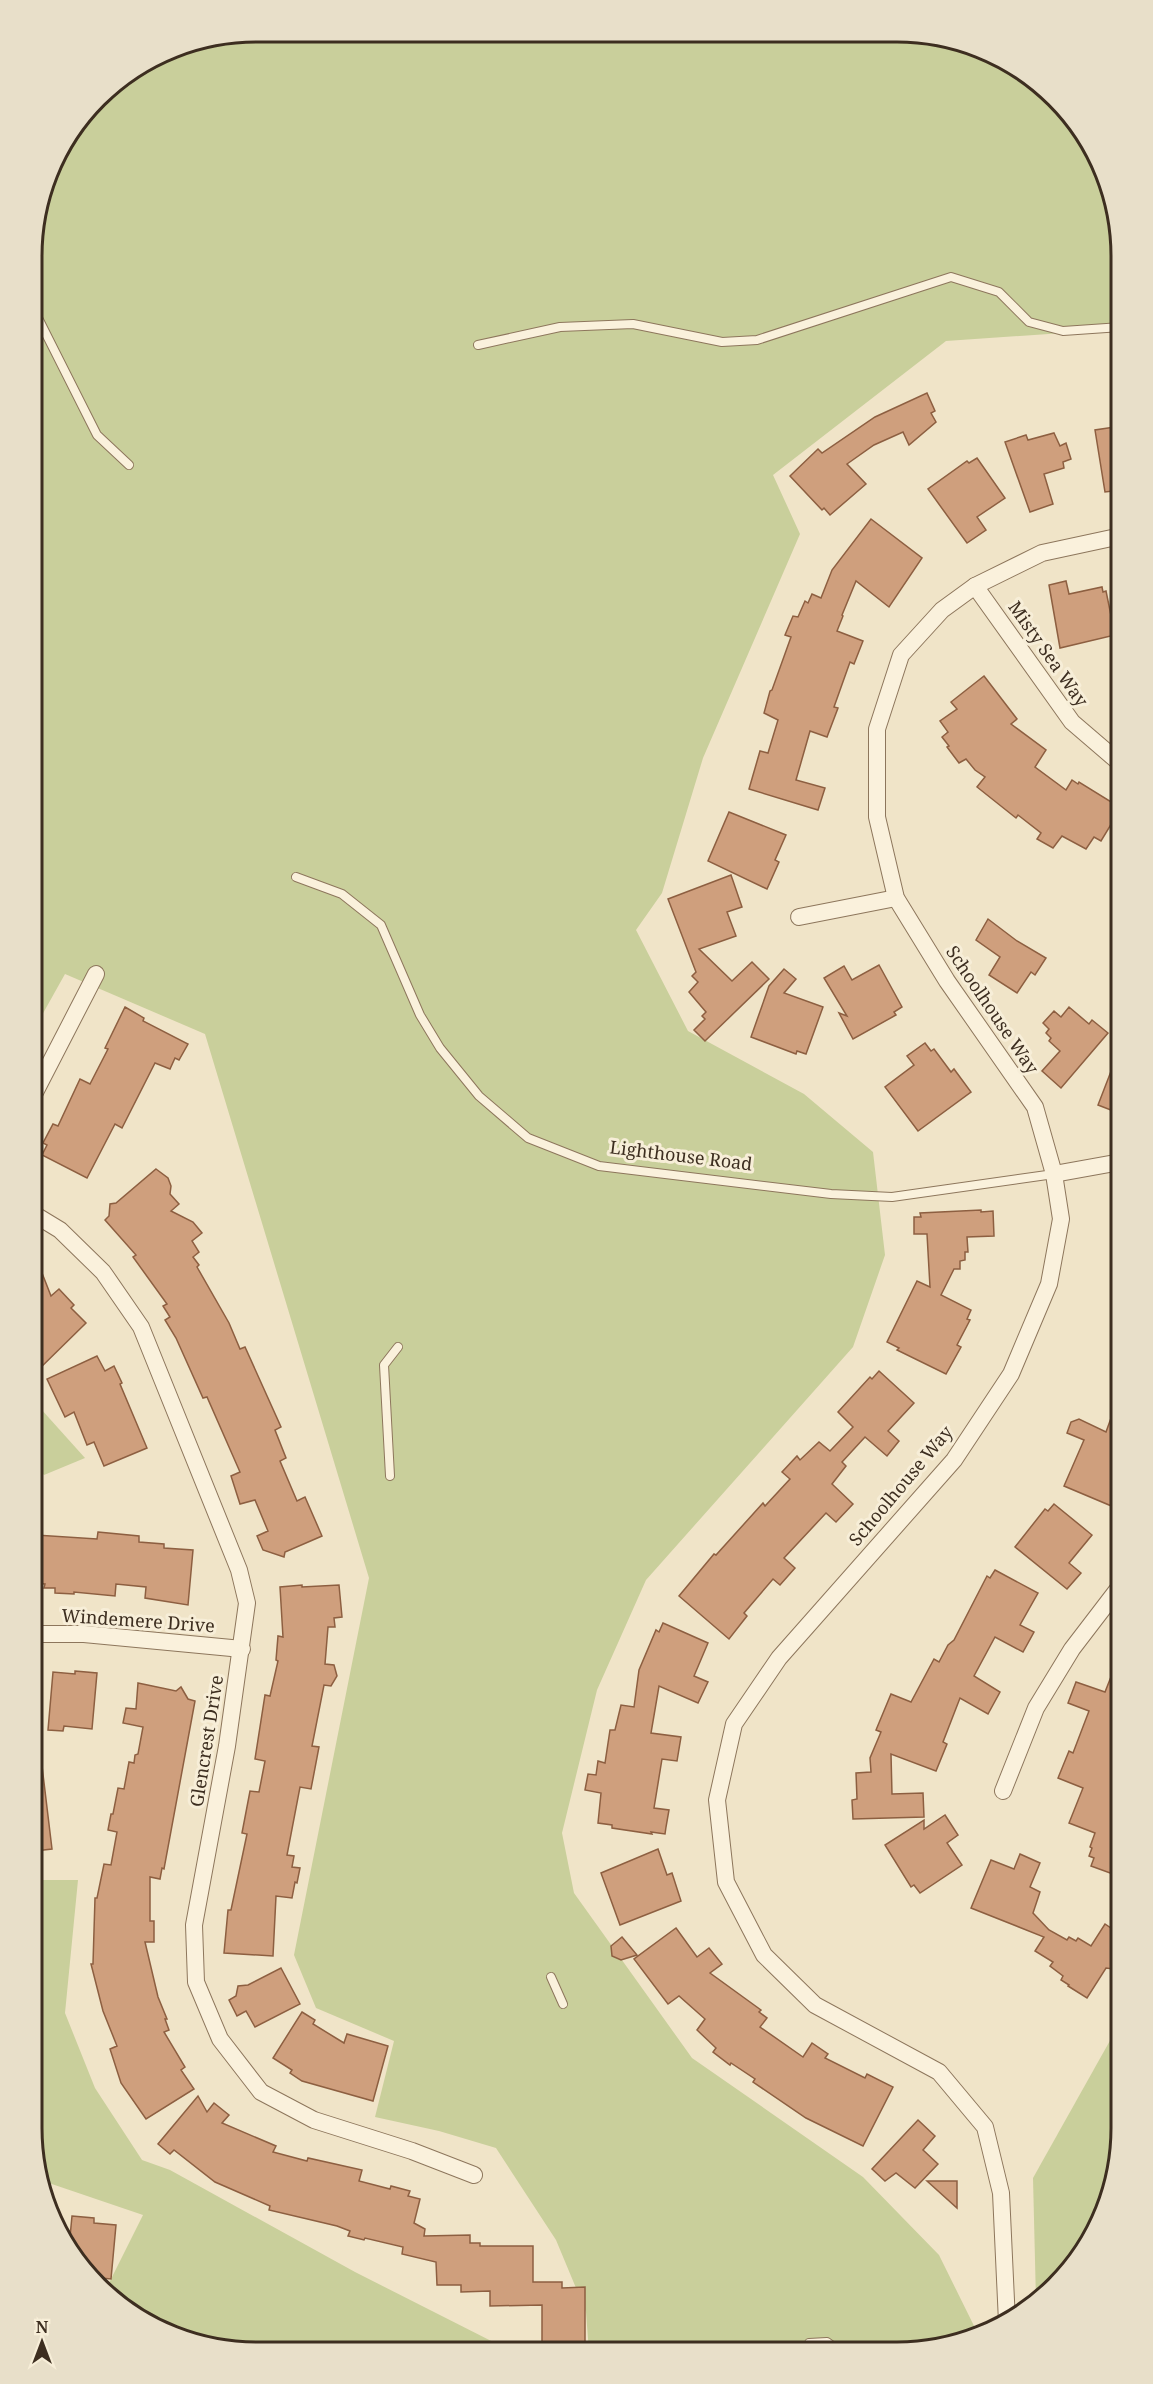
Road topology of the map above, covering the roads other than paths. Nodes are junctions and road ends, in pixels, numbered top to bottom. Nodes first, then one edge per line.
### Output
1 (42, 326) edge
2 (1111, 328) edge
3 (478, 345) dead end
4 (129, 465) dead end
5 (1111, 538) edge
6 (975, 586) junction
7 (1111, 755) edge
8 (296, 877) dead end
9 (896, 898) junction
10 (799, 917) dead end
11 (96, 974) dead end
12 (42, 1079) edge
13 (1111, 1164) edge
14 (1054, 1174) junction
15 (42, 1219) edge
16 (398, 1347) dead end
17 (390, 1476) dead end
18 (1111, 1598) edge
19 (42, 1634) edge
20 (242, 1649) junction
21 (1003, 1791) dead end
22 (551, 1977) dead end
23 (563, 2004) dead end
24 (474, 2175) dead end
25 (1007, 2312) edge

1 - 4 lane
2 - 3 lane
5 - 6 street, Schoolhouse Way
6 - 7 street, Misty Sea Way
6 - 9 street, Schoolhouse Way
8 - 14 lane, Lighthouse Road
9 - 10 street
9 - 14 street, Schoolhouse Way
11 - 12 street
13 - 14 street, Lighthouse Road
14 - 25 street, Schoolhouse Way
15 - 20 street, Glencrest Drive
16 - 17 lane
18 - 21 street
19 - 20 street, Windemere Drive
20 - 24 street, Glencrest Drive
22 - 23 lane

